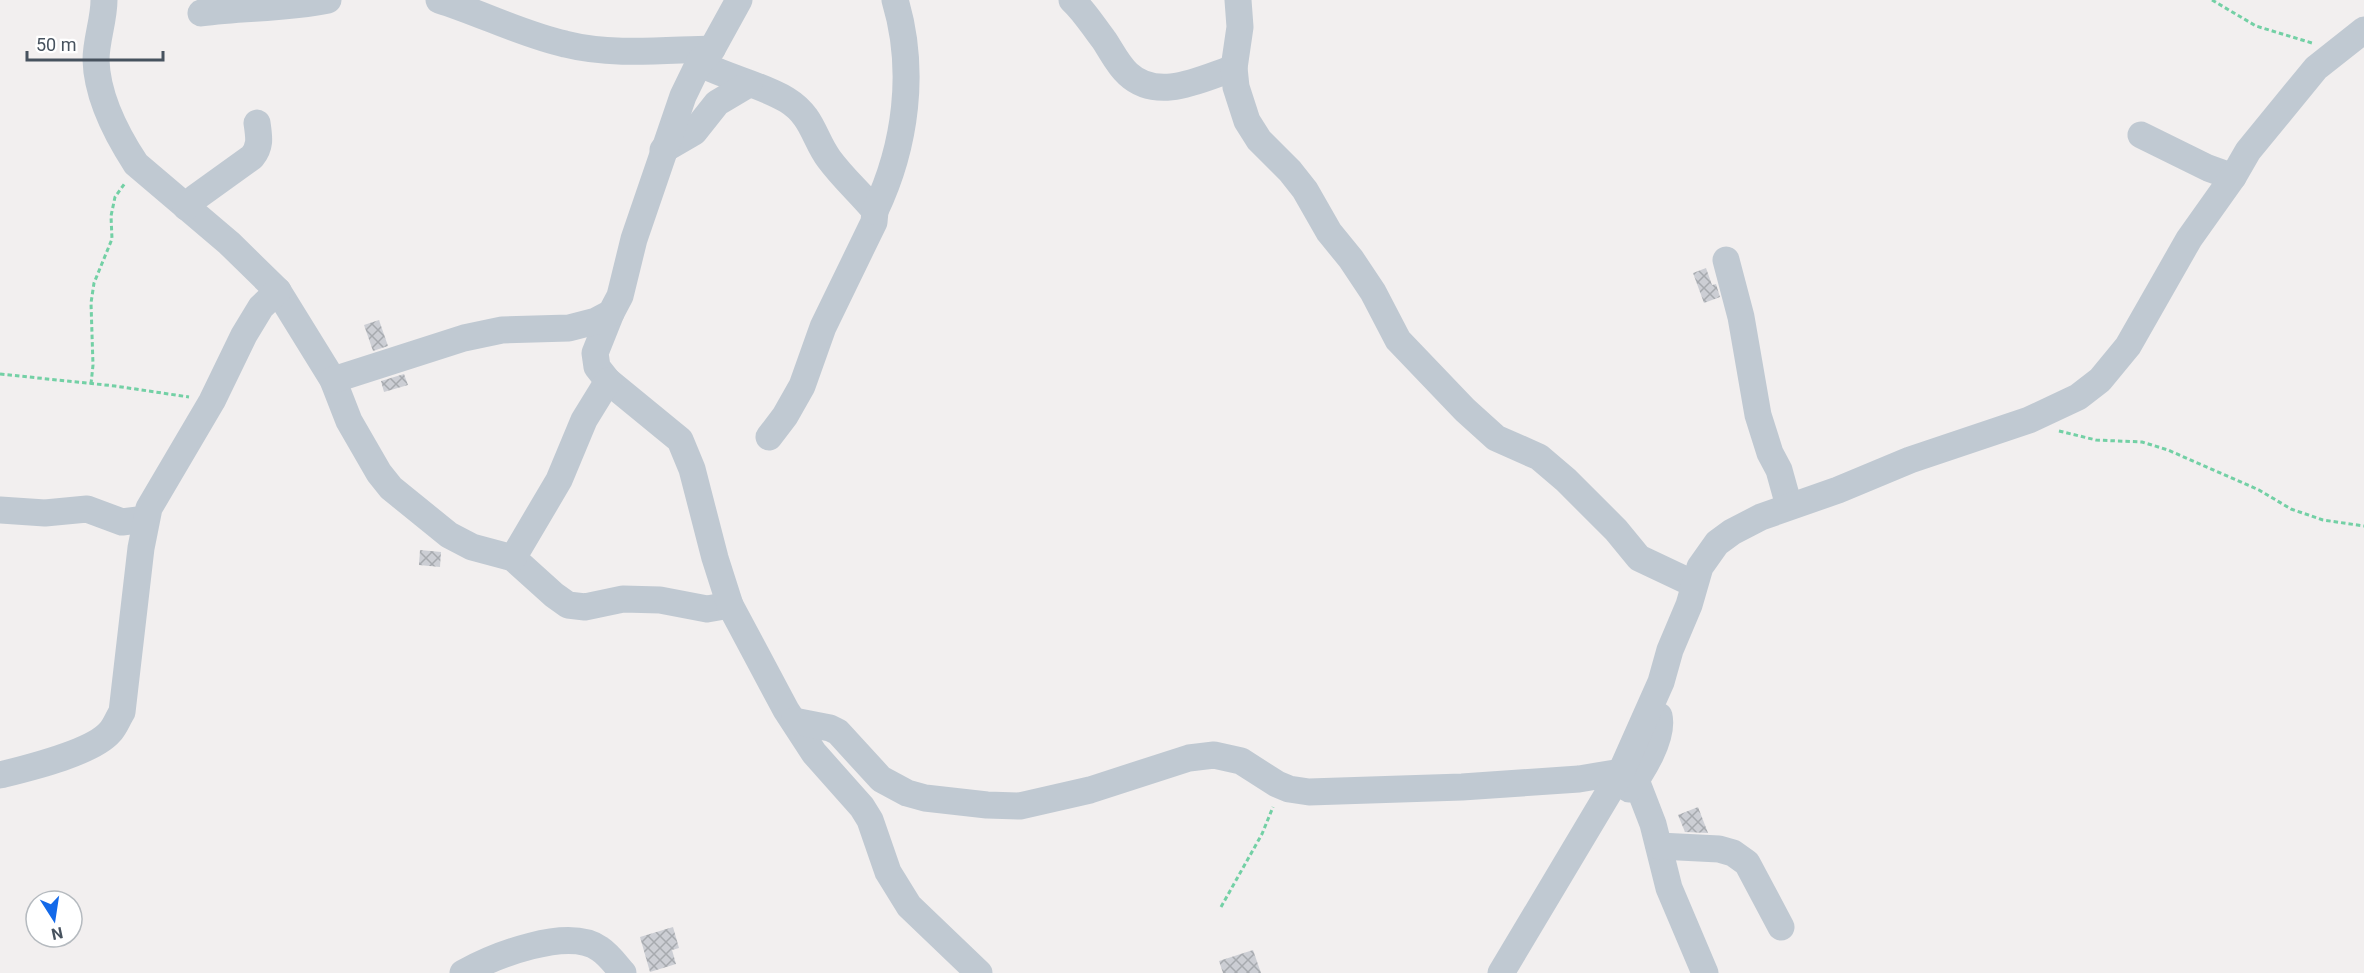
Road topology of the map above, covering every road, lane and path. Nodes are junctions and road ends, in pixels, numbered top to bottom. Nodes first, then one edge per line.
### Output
1 (104, 0) edge
2 (328, 0) edge
3 (439, 0) edge
4 (739, 0) edge
5 (895, 0) edge
6 (1072, 0) edge
7 (1238, 0) edge
8 (2212, 0) edge
9 (260, 4) edge
10 (201, 13) dead end
11 (2364, 30) edge
12 (2332, 54) junction
13 (705, 56) junction
14 (1234, 68) junction
15 (749, 84) junction
16 (257, 123) dead end
17 (2141, 135) dead end
18 (663, 150) junction
19 (136, 164) junction
20 (2233, 177) junction
21 (186, 207) junction
22 (875, 211) junction
23 (1725, 260) dead end
24 (278, 291) junction
25 (611, 314) junction
26 (569, 328) junction
27 (595, 353) junction
28 (0, 374) edge
29 (333, 380) junction
30 (608, 381) junction
31 (91, 384) junction
32 (213, 401) junction
33 (2029, 420) junction
34 (769, 437) dead end
35 (1789, 506) junction
36 (0, 510) edge
37 (146, 519) junction
38 (2364, 526) edge
39 (513, 558) junction
40 (1694, 584) junction
41 (730, 605) junction
42 (794, 721) junction
43 (0, 775) edge
44 (1629, 776) junction
45 (1297, 790) junction
46 (1659, 846) junction
47 (1221, 907) dead end
48 (1781, 927) dead end
49 (463, 973) edge
50 (623, 973) edge
51 (979, 973) edge
52 (1501, 973) edge
53 (1705, 973) edge

1 - 19 street
2 - 9 street
3 - 13 street
4 - 13 street
5 - 22 street
6 - 14 street
7 - 14 street
8 - 12 path
9 - 10 street
11 - 12 street
12 - 20 street
13 - 15 street
13 - 18 street
14 - 40 street
15 - 18 street
15 - 22 street
16 - 21 street
17 - 20 street
18 - 25 street
19 - 21 street
19 - 31 path
20 - 33 street
21 - 24 street
22 - 34 street
23 - 35 street
24 - 29 street
24 - 32 street
25 - 26 street
25 - 27 street
26 - 27 street
26 - 29 street
27 - 30 street
28 - 31 path
29 - 39 street
30 - 39 street
30 - 41 street
31 - 32 path
32 - 37 street
33 - 35 street
33 - 38 path
35 - 40 street
36 - 37 street
37 - 43 street
39 - 41 street
40 - 44 street
41 - 42 street
42 - 45 street
42 - 51 street
44 - 45 street
44 - 46 street
44 - 52 street
45 - 47 path
46 - 48 street
46 - 53 street
49 - 50 street

